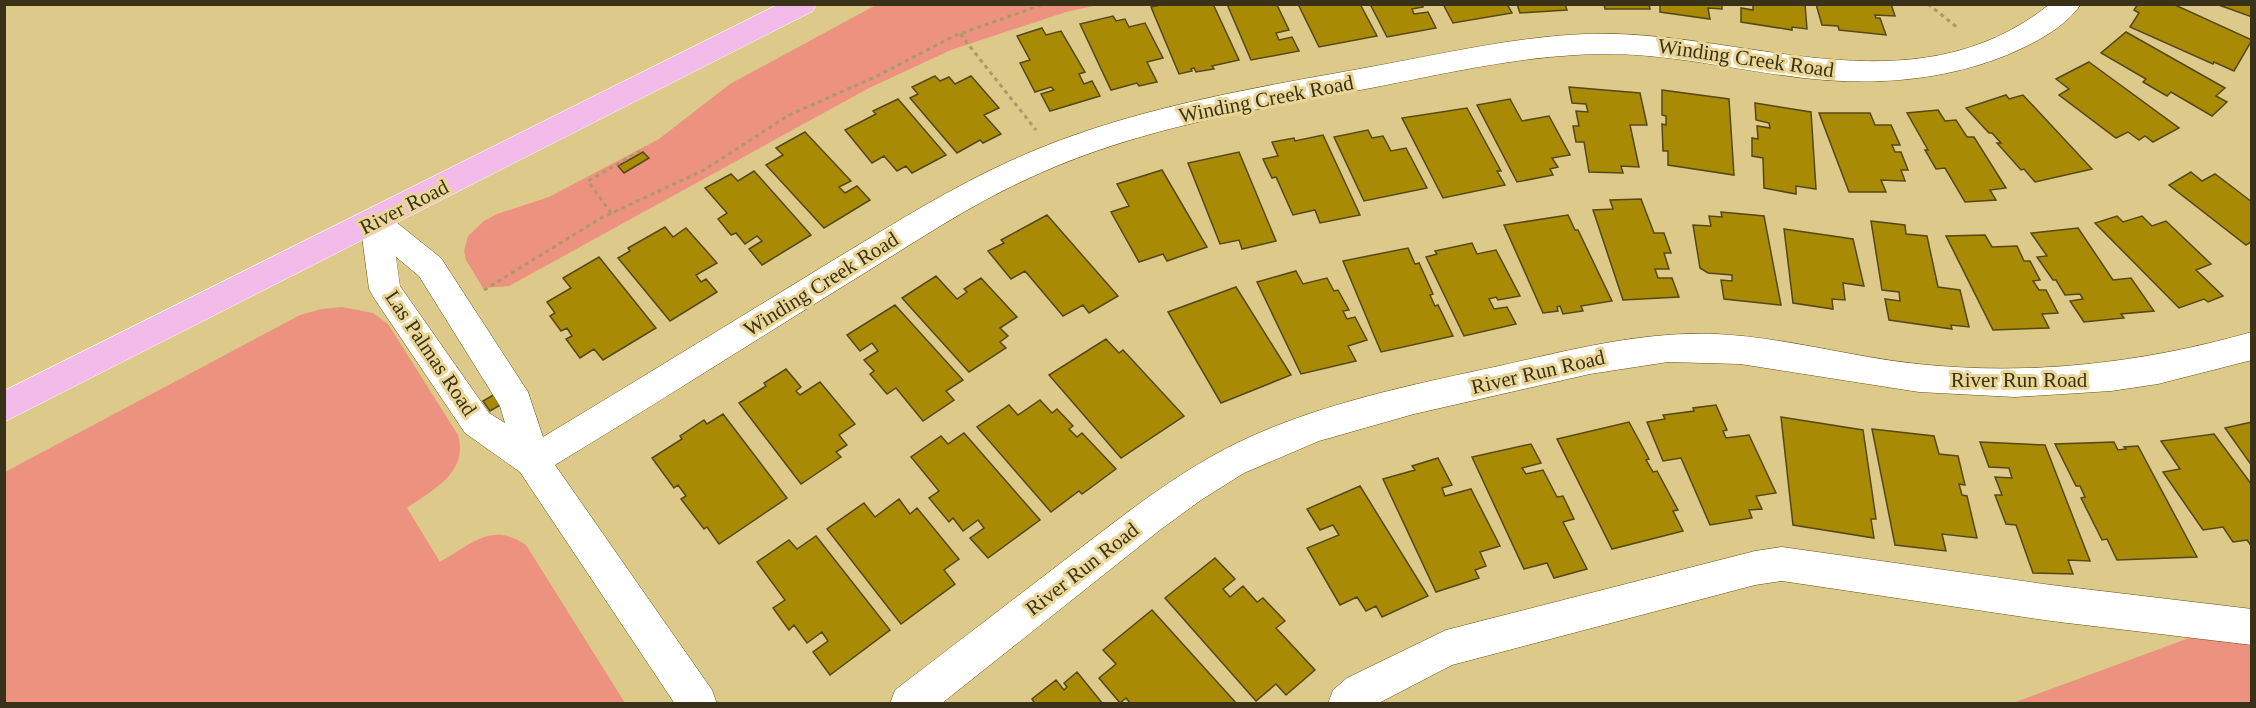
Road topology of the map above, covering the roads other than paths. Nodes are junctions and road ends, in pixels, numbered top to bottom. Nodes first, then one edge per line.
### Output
1 (803, 4) edge
2 (2068, 4) edge
3 (375, 222) junction
4 (2252, 346) edge
5 (4, 408) edge
6 (532, 461) junction
7 (2252, 627) edge
8 (698, 704) edge
9 (909, 704) edge
10 (1347, 704) edge

1 - 3 main road, River Road
2 - 6 street, Winding Creek Road
3 - 5 main road, River Road
3 - 6 street, Las Palmas Road
3 - 6 street, Las Palmas Road
4 - 9 street, River Run Road
6 - 8 street, Las Palmas Road
7 - 10 street

